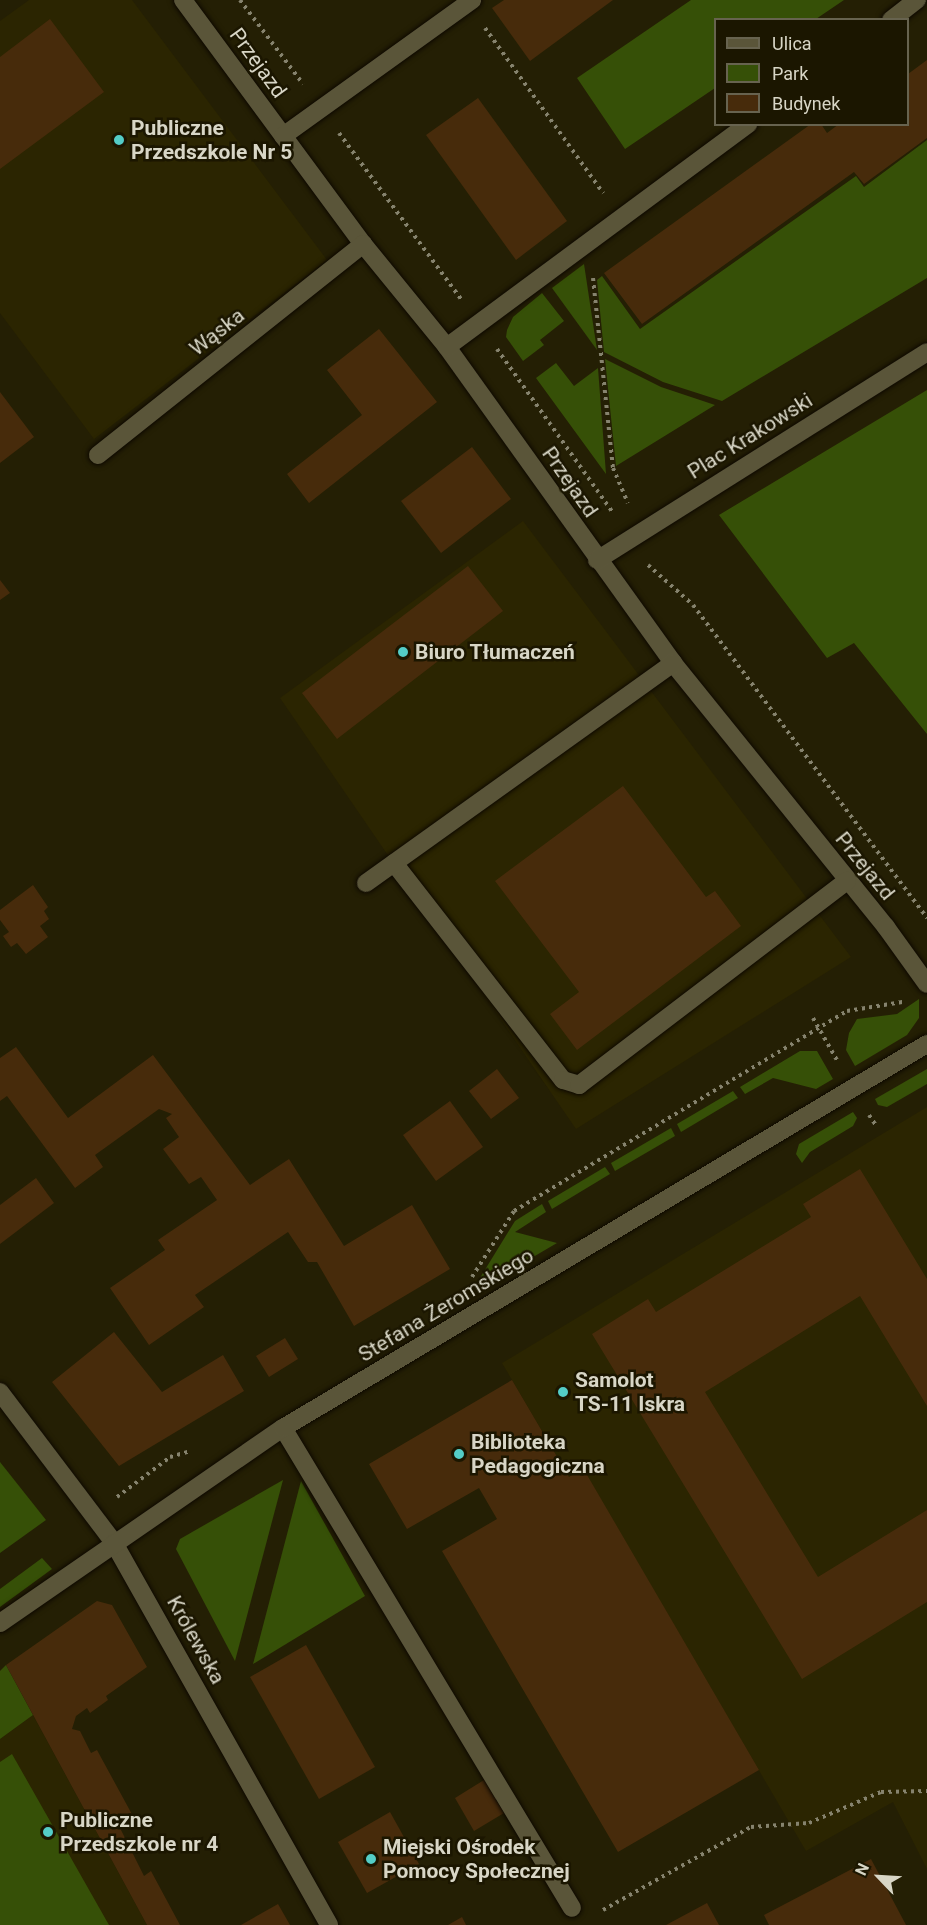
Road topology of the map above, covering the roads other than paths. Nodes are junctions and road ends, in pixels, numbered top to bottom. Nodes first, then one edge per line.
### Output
1 (183, 0) edge
2 (917, 0) edge
3 (470, 2) edge
4 (894, 18) edge
5 (745, 126) edge
6 (283, 136) junction
7 (363, 244) junction
8 (447, 347) junction
9 (927, 352) edge
10 (98, 455) dead end
11 (597, 560) junction
12 (674, 663) junction
13 (394, 863) junction
14 (847, 881) junction
15 (366, 883) dead end
16 (927, 984) edge
17 (927, 1044) edge
18 (0, 1392) edge
19 (282, 1428) junction
20 (114, 1543) junction
21 (0, 1623) edge
22 (572, 1908) road end
23 (329, 1925) edge

1 - 6 street, Przejazd
2 - 4 street
3 - 6 street
5 - 8 street
6 - 7 street, Przejazd
7 - 8 street, Przejazd
7 - 10 street, Wąska
8 - 11 street, Przejazd
9 - 11 street, Plac Krakowski
11 - 12 street, Przejazd
12 - 13 street
12 - 14 street, Przejazd
13 - 14 street
13 - 15 street
14 - 16 street, Przejazd
17 - 19 street, Stefana Żeromskiego
18 - 20 street, Królewska
19 - 20 street, Stefana Żeromskiego
19 - 22 street
20 - 21 street, Stefana Żeromskiego
20 - 23 street, Królewska

